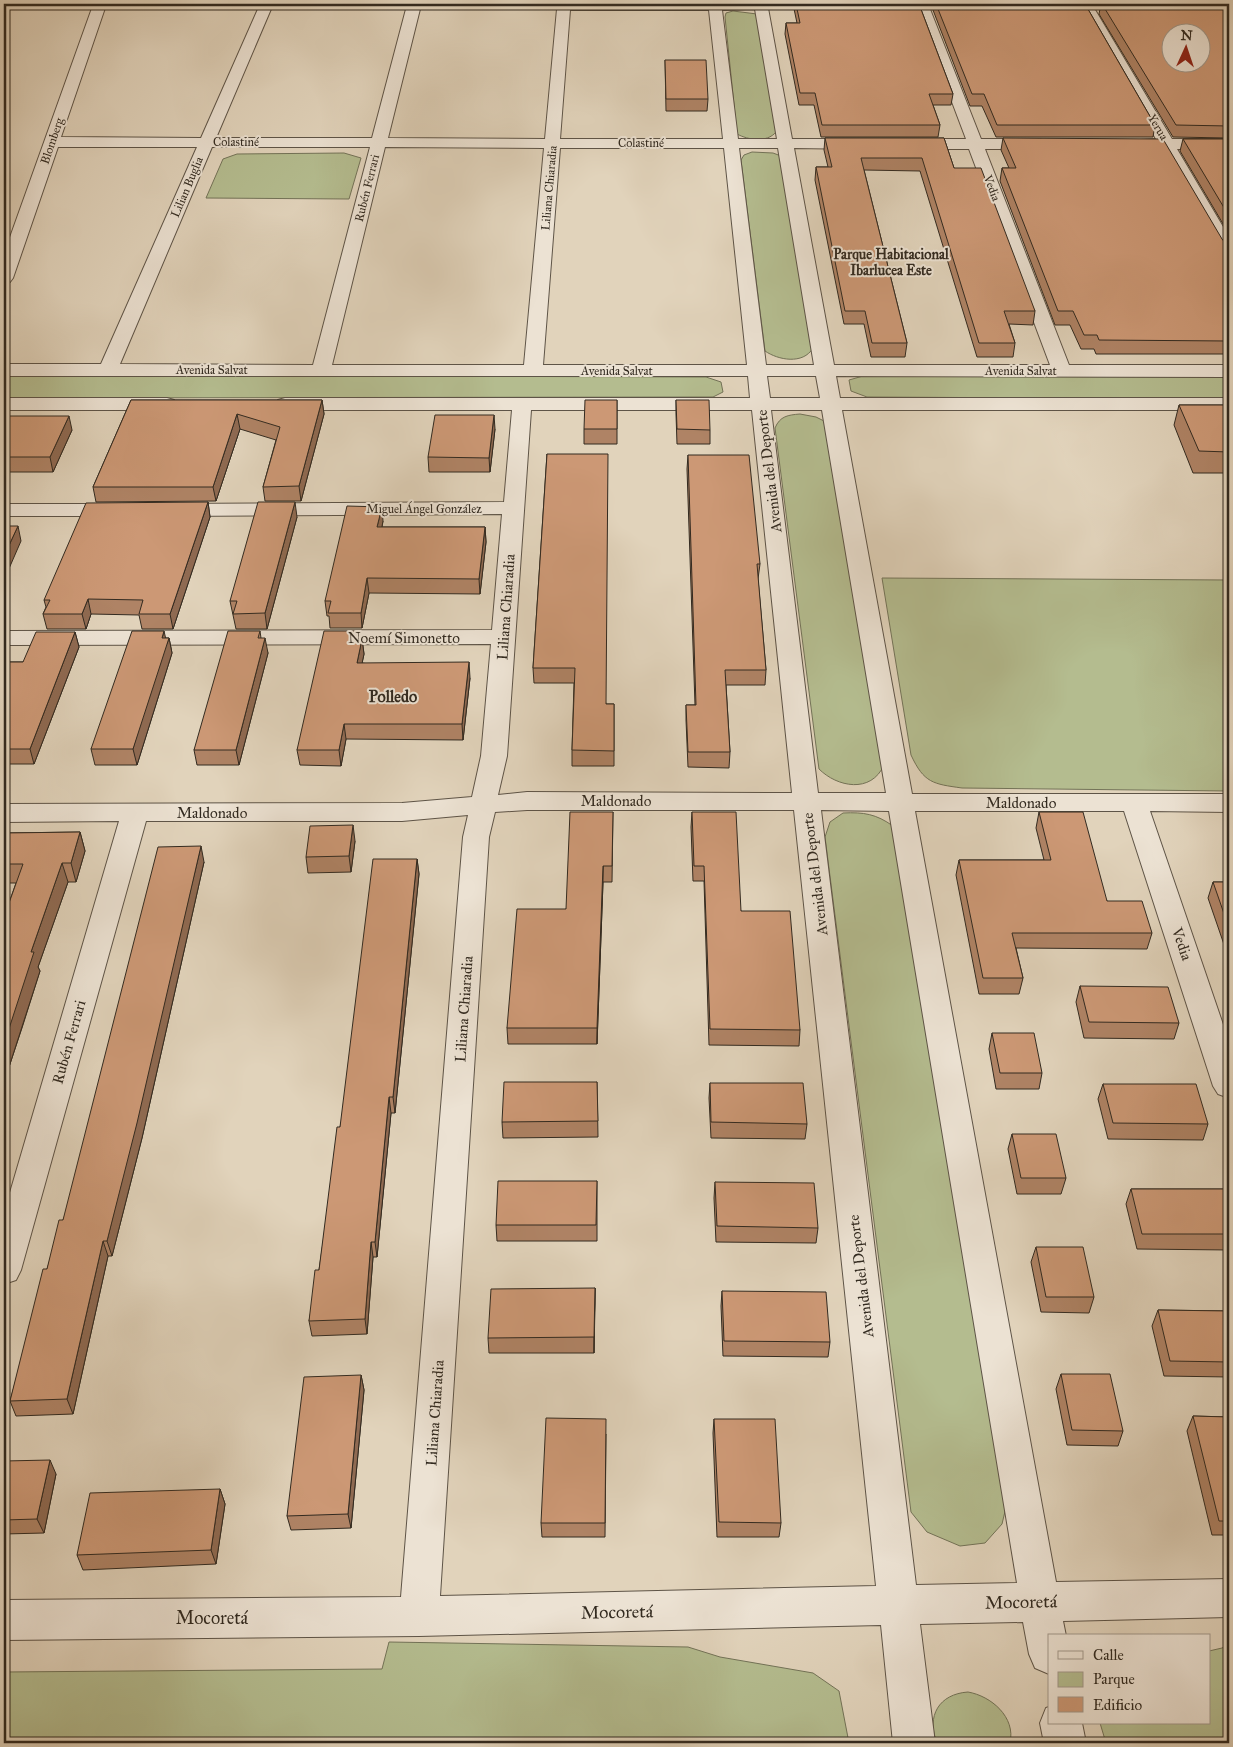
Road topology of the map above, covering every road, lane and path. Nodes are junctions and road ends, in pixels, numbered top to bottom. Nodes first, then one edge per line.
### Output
1 (4, 4) edge
2 (100, 4) edge
3 (761, 4) edge
4 (784, 4) edge
5 (908, 4) edge
6 (922, 4) edge
7 (932, 4) edge
8 (1037, 4) edge
9 (1085, 4) edge
10 (266, 5) edge
11 (414, 5) junction
12 (716, 5) edge
13 (1152, 5) edge
14 (564, 6) junction
15 (52, 142) junction
16 (207, 142) junction
17 (379, 143) junction
18 (553, 143) junction
19 (731, 144) junction
20 (786, 144) junction
21 (976, 144) junction
22 (1052, 144) edge
23 (1110, 144) edge
24 (1168, 144) junction
25 (1229, 144) edge
26 (1229, 251) edge
27 (4, 278) edge
28 (4, 370) edge
29 (108, 370) junction
30 (321, 370) junction
31 (534, 371) junction
32 (757, 371) junction
33 (825, 371) junction
34 (1062, 371) junction
35 (1229, 372) edge
36 (4, 404) edge
37 (183, 404) edge
38 (263, 404) edge
39 (522, 404) junction
40 (761, 404) junction
41 (831, 404) junction
42 (1229, 404) edge
43 (514, 508) junction
44 (4, 510) edge
45 (4, 638) edge
46 (504, 638) junction
47 (806, 802) junction
48 (900, 802) junction
49 (1134, 803) junction
50 (1229, 803) edge
51 (483, 806) junction
52 (4, 813) edge
53 (134, 813) junction
54 (1229, 1086) edge
55 (4, 1270) edge
56 (1229, 1598) edge
57 (1040, 1601) junction
58 (898, 1605) junction
59 (420, 1616) junction
60 (4, 1620) edge
61 (1048, 1648) edge
62 (1061, 1724) edge
63 (914, 1743) edge
64 (1065, 1743) edge

1 - 2 street
2 - 10 street
2 - 15 street, Blomberg
3 - 4 street
3 - 12 street
3 - 20 street
5 - 6 street
6 - 7 street
6 - 21 street, Vedia
8 - 9 street
9 - 13 street
9 - 24 street, Yerua
10 - 11 street
10 - 16 street, Lilian Buglia
11 - 14 street
11 - 17 street, Rubén Ferrari
12 - 14 street
12 - 19 street, Avenida del Deporte
14 - 18 street, Liliana Chiaradia
15 - 16 street, Colastiné
15 - 27 street, Blomberg
16 - 17 street, Colastiné
16 - 29 street, Lilian Buglia
17 - 18 street, Colastiné
17 - 30 street, Rubén Ferrari
18 - 19 street, Colastiné
18 - 31 street, Liliana Chiaradia
19 - 20 street, Colastiné
19 - 32 street, Avenida del Deporte
20 - 21 street, Colastiné
20 - 33 street
21 - 22 street, Colastiné
21 - 34 street, Vedia
23 - 24 street
24 - 25 street
24 - 26 street, Yerua
28 - 29 street, Avenida Salvat
29 - 30 street, Avenida Salvat
30 - 31 street, Avenida Salvat
31 - 32 street, Avenida Salvat
32 - 33 street, Avenida Salvat
32 - 40 street, Avenida del Deporte
33 - 34 street, Avenida Salvat
33 - 41 street
34 - 35 street, Avenida Salvat
36 - 37 street
38 - 39 street
39 - 40 street
39 - 43 street, Liliana Chiaradia
40 - 41 street
40 - 47 street, Avenida del Deporte
41 - 42 street
41 - 48 street
43 - 44 street, Miguel Ángel González
43 - 46 street, Liliana Chiaradia
45 - 46 street, Noemí Simonetto
46 - 51 street, Liliana Chiaradia
47 - 48 street, Maldonado
47 - 51 street, Maldonado
47 - 58 street, Avenida del Deporte
48 - 49 street, Maldonado
48 - 57 street
49 - 50 street, Maldonado
49 - 54 street, Vedia
51 - 53 street, Maldonado
51 - 59 street, Liliana Chiaradia
52 - 53 street, Maldonado
53 - 55 street, Rubén Ferrari
56 - 57 street, Mocoretá
57 - 58 street, Mocoretá
57 - 61 street
58 - 59 street, Mocoretá
58 - 63 street, Avenida del Deporte
59 - 60 street, Mocoretá
62 - 64 street

